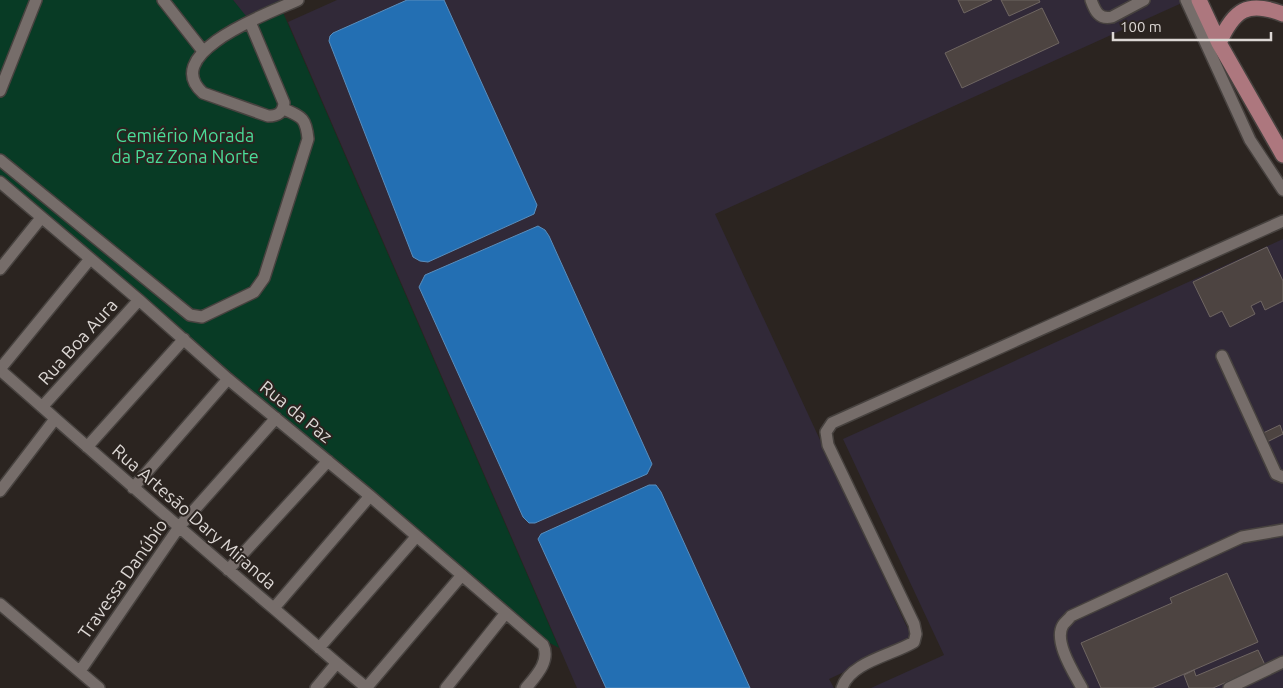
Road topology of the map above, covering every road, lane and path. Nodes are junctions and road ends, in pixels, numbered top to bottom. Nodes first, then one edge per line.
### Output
1 (36, 0) edge
2 (163, 0) edge
3 (298, 0) edge
4 (1091, 0) edge
5 (1144, 0) edge
6 (1186, 0) edge
7 (1199, 0) edge
8 (1276, 0) edge
9 (1283, 15) edge
10 (250, 22) junction
11 (1220, 43) junction
12 (203, 50) junction
13 (0, 92) edge
14 (284, 109) junction
15 (1283, 155) edge
16 (0, 160) edge
17 (0, 182) edge
18 (1283, 190) edge
19 (41, 218) junction
20 (1283, 221) edge
21 (90, 259) junction
22 (0, 269) edge
23 (139, 300) junction
24 (184, 339) junction
25 (1222, 356) dead end
26 (0, 369) edge
27 (228, 379) junction
28 (42, 407) junction
29 (276, 418) junction
30 (55, 419) junction
31 (87, 446) junction
32 (328, 461) junction
33 (1283, 477) edge
34 (132, 488) junction
35 (0, 491) edge
36 (370, 496) junction
37 (179, 527) junction
38 (1283, 530) edge
39 (416, 537) junction
40 (228, 570) junction
41 (462, 575) junction
42 (0, 604) edge
43 (274, 608) junction
44 (506, 614) junction
45 (319, 648) junction
46 (1283, 662) edge
47 (336, 664) junction
48 (80, 671) junction
49 (99, 688) edge
50 (316, 688) edge
51 (367, 688) edge
52 (446, 688) edge
53 (526, 688) edge
54 (842, 688) edge
55 (1082, 688) edge
56 (1229, 688) edge

1 - 13 street
2 - 12 street
3 - 10 street
4 - 5 street
6 - 18 street
7 - 11 main road
8 - 9 main road
9 - 11 main road
10 - 12 street
10 - 14 street
11 - 15 main road
12 - 14 street
14 - 16 street
17 - 19 street, Rua da Paz
19 - 21 street, Rua da Paz
19 - 22 street
20 - 54 street
21 - 23 street, Rua da Paz
21 - 26 street
23 - 24 street, Rua da Paz
23 - 28 street, Rua Boa Aura
24 - 27 street, Rua da Paz
24 - 31 street
25 - 33 street
26 - 28 street, Rua Artesão Dary Miranda
27 - 29 street, Rua da Paz
27 - 34 street
28 - 30 street, Rua Artesão Dary Miranda
29 - 32 street, Rua da Paz
29 - 37 street, Travessa Danúbio
30 - 31 street, Rua Artesão Dary Miranda
30 - 35 street
31 - 34 street, Rua Artesão Dary Miranda
32 - 36 street, Rua da Paz
32 - 40 street
34 - 37 street, Rua Artesão Dary Miranda
36 - 39 street, Rua da Paz
36 - 43 street
37 - 40 street, Rua Artesão Dary Miranda
37 - 48 street, Travessa Danúbio
38 - 55 street
39 - 41 street, Rua da Paz
39 - 45 street
40 - 43 street, Rua Artesão Dary Miranda
41 - 44 street, Rua da Paz
41 - 51 street
42 - 48 street
43 - 45 street, Rua Artesão Dary Miranda
44 - 52 street
44 - 53 street, Rua da Paz
45 - 47 street, Rua Artesão Dary Miranda
46 - 56 street
47 - 50 street
47 - 51 street, Rua Artesão Dary Miranda
48 - 49 street

